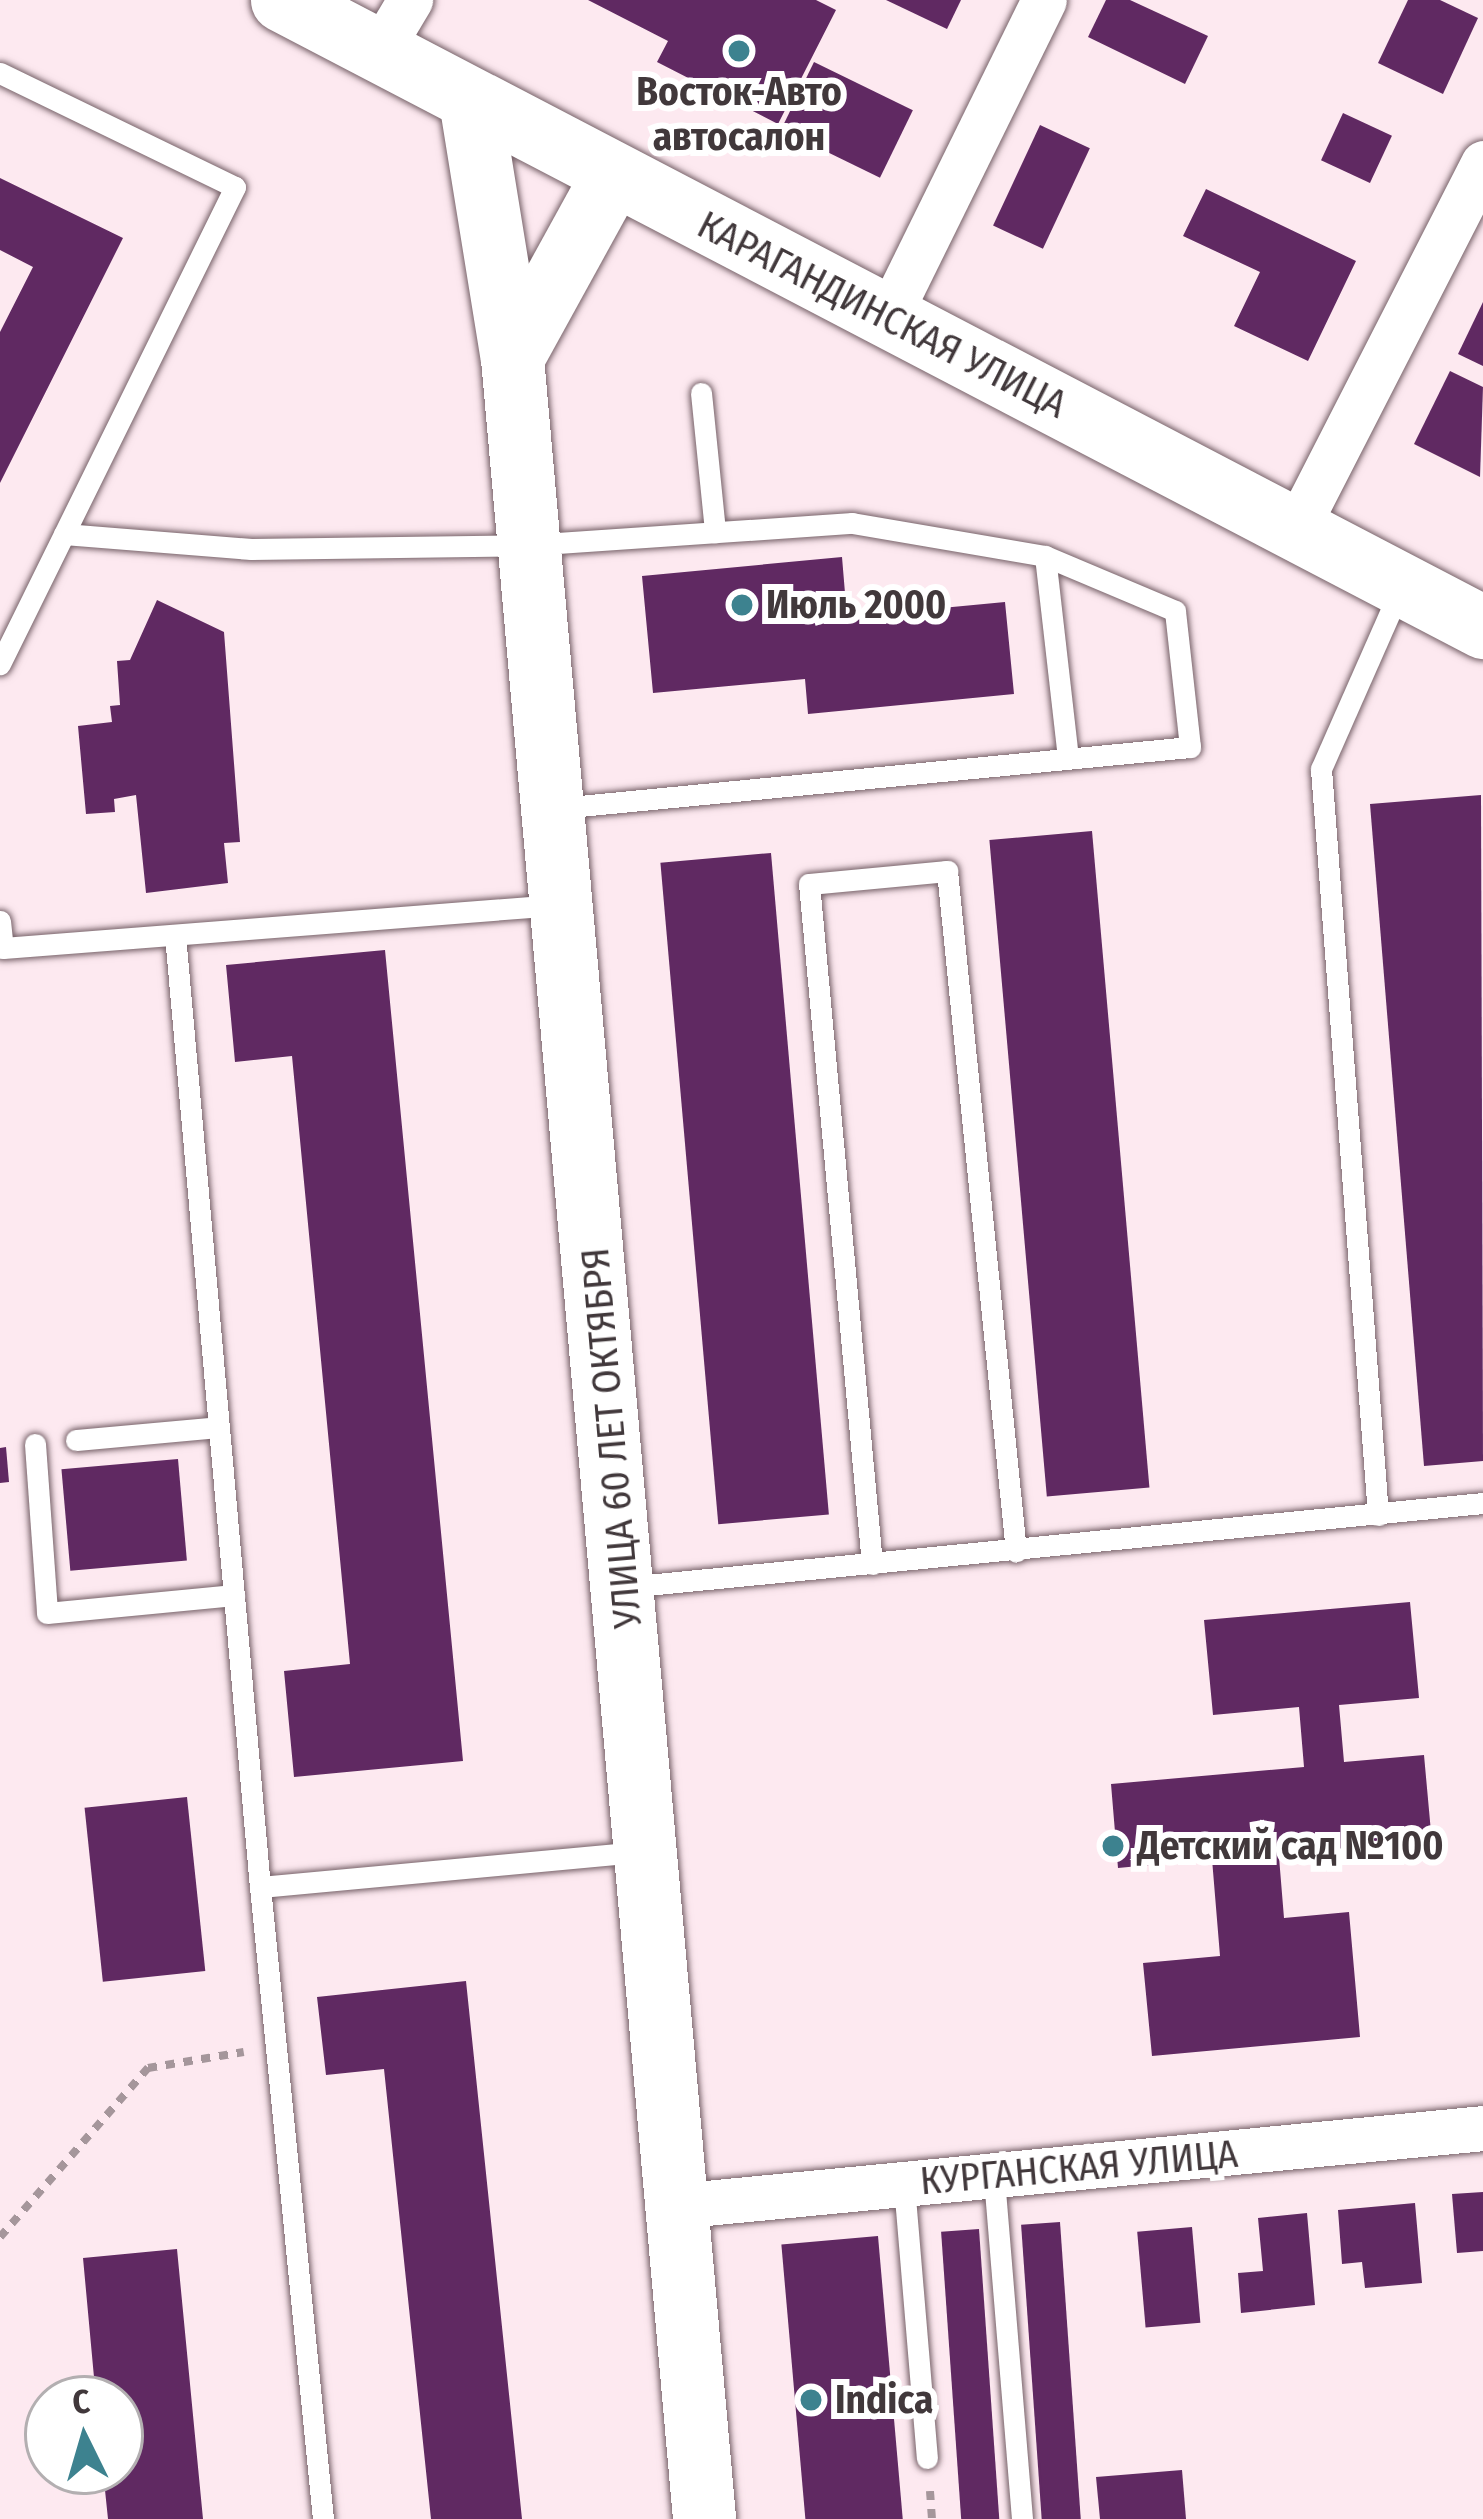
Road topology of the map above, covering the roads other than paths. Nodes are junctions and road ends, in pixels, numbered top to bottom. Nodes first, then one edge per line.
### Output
1 (283, 0) edge
2 (1043, 0) edge
3 (394, 26) edge
4 (0, 73) edge
5 (470, 100) junction
6 (1483, 164) edge
7 (612, 176) junction
8 (888, 317) junction
9 (512, 358) junction
10 (700, 393) dead end
11 (1296, 529) junction
12 (715, 532) junction
13 (64, 534) junction
14 (528, 544) junction
15 (1046, 556) junction
16 (1402, 586) junction
17 (1483, 628) edge
18 (0, 664) edge
19 (1068, 757) junction
20 (553, 808) junction
21 (562, 904) junction
22 (0, 921) edge
23 (175, 935) junction
24 (218, 1427) junction
25 (76, 1440) dead end
26 (34, 1444) dead end
27 (1483, 1503) edge
28 (1378, 1514) junction
29 (1016, 1552) junction
30 (872, 1564) junction
31 (626, 1587) junction
32 (233, 1595) junction
33 (648, 1851) junction
34 (260, 1887) junction
35 (1483, 2128) edge
36 (994, 2178) junction
37 (904, 2185) junction
38 (675, 2206) junction
39 (927, 2458) dead end
40 (323, 2519) edge
41 (704, 2519) edge
42 (1022, 2519) edge

1 - 3 main road, КАРАГАНДИНСКАЯ УЛИЦА
2 - 8 street
3 - 5 main road, КАРАГАНДИНСКАЯ УЛИЦА
4 - 13 lane
5 - 7 main road, КАРАГАНДИНСКАЯ УЛИЦА
5 - 9 main road, УЛИЦА 60 ЛЕТ ОКТЯБРЯ
6 - 11 street
7 - 8 main road, КАРАГАНДИНСКАЯ УЛИЦА
7 - 9 main road
8 - 11 main road, КАРАГАНДИНСКАЯ УЛИЦА
9 - 14 main road, УЛИЦА 60 ЛЕТ ОКТЯБРЯ
10 - 12 lane
11 - 16 main road, КАРАГАНДИНСКАЯ УЛИЦА
12 - 14 lane
12 - 15 lane
13 - 14 lane
13 - 18 lane
14 - 20 main road, УЛИЦА 60 ЛЕТ ОКТЯБРЯ
15 - 19 lane
15 - 19 lane
16 - 17 main road, КАРАГАНДИНСКАЯ УЛИЦА
16 - 28 lane
19 - 20 lane
20 - 21 main road, УЛИЦА 60 ЛЕТ ОКТЯБРЯ
21 - 23 lane
21 - 31 main road, УЛИЦА 60 ЛЕТ ОКТЯБРЯ
22 - 23 lane
23 - 24 lane
24 - 25 lane
24 - 32 lane
26 - 32 lane
27 - 28 lane
28 - 29 lane
29 - 30 lane
29 - 30 lane
30 - 31 lane
31 - 33 main road, УЛИЦА 60 ЛЕТ ОКТЯБРЯ
32 - 34 lane
33 - 34 lane
33 - 38 main road, УЛИЦА 60 ЛЕТ ОКТЯБРЯ
34 - 40 lane
35 - 36 street, КУРГАНСКАЯ УЛИЦА
36 - 37 street, КУРГАНСКАЯ УЛИЦА
36 - 42 lane
37 - 38 street, КУРГАНСКАЯ УЛИЦА
37 - 39 lane
38 - 41 main road, УЛИЦА 60 ЛЕТ ОКТЯБРЯ

